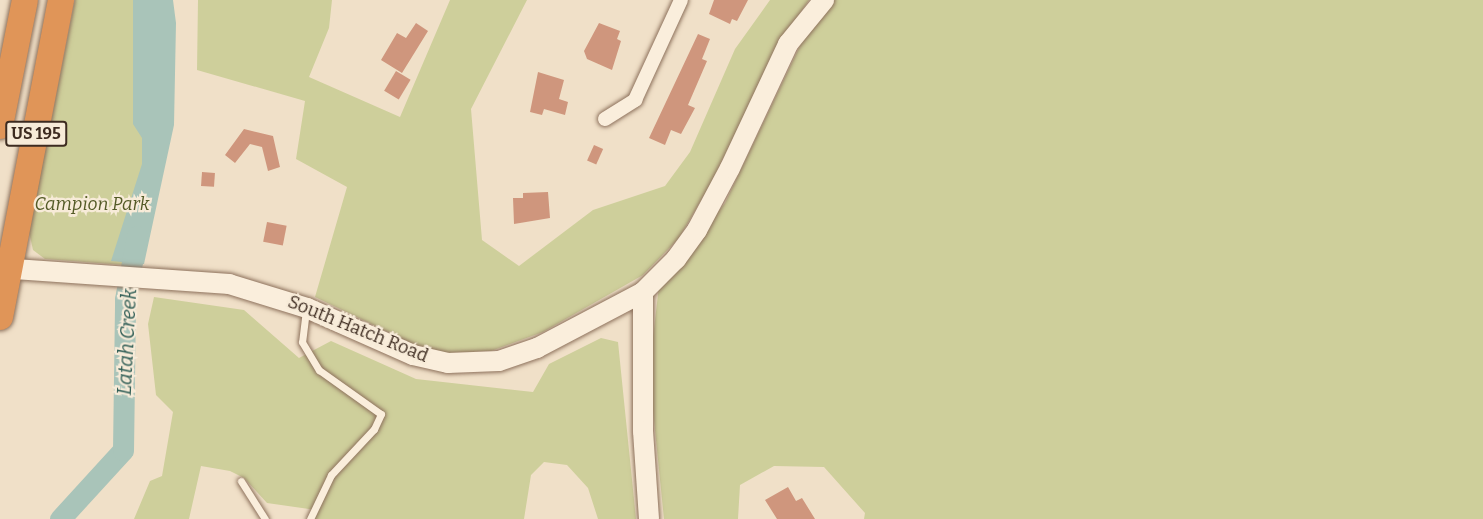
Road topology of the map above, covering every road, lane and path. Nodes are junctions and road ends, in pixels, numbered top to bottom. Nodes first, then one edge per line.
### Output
1 (25, 0) edge
2 (62, 0) edge
3 (681, 0) edge
4 (824, 0) edge
5 (605, 119) dead end
6 (0, 126) edge
7 (5, 268) edge
8 (643, 292) junction
9 (307, 308) junction
10 (0, 317) edge
11 (241, 481) dead end
12 (265, 519) edge
13 (310, 519) edge
14 (650, 519) edge

1 - 6 highway, US 195
2 - 7 highway, US 195
3 - 5 street
4 - 8 main road, South Hatch Road
7 - 9 main road, South Hatch Road
7 - 10 highway, US 195
8 - 9 main road, South Hatch Road
8 - 14 main road
9 - 13 lane
11 - 12 lane

